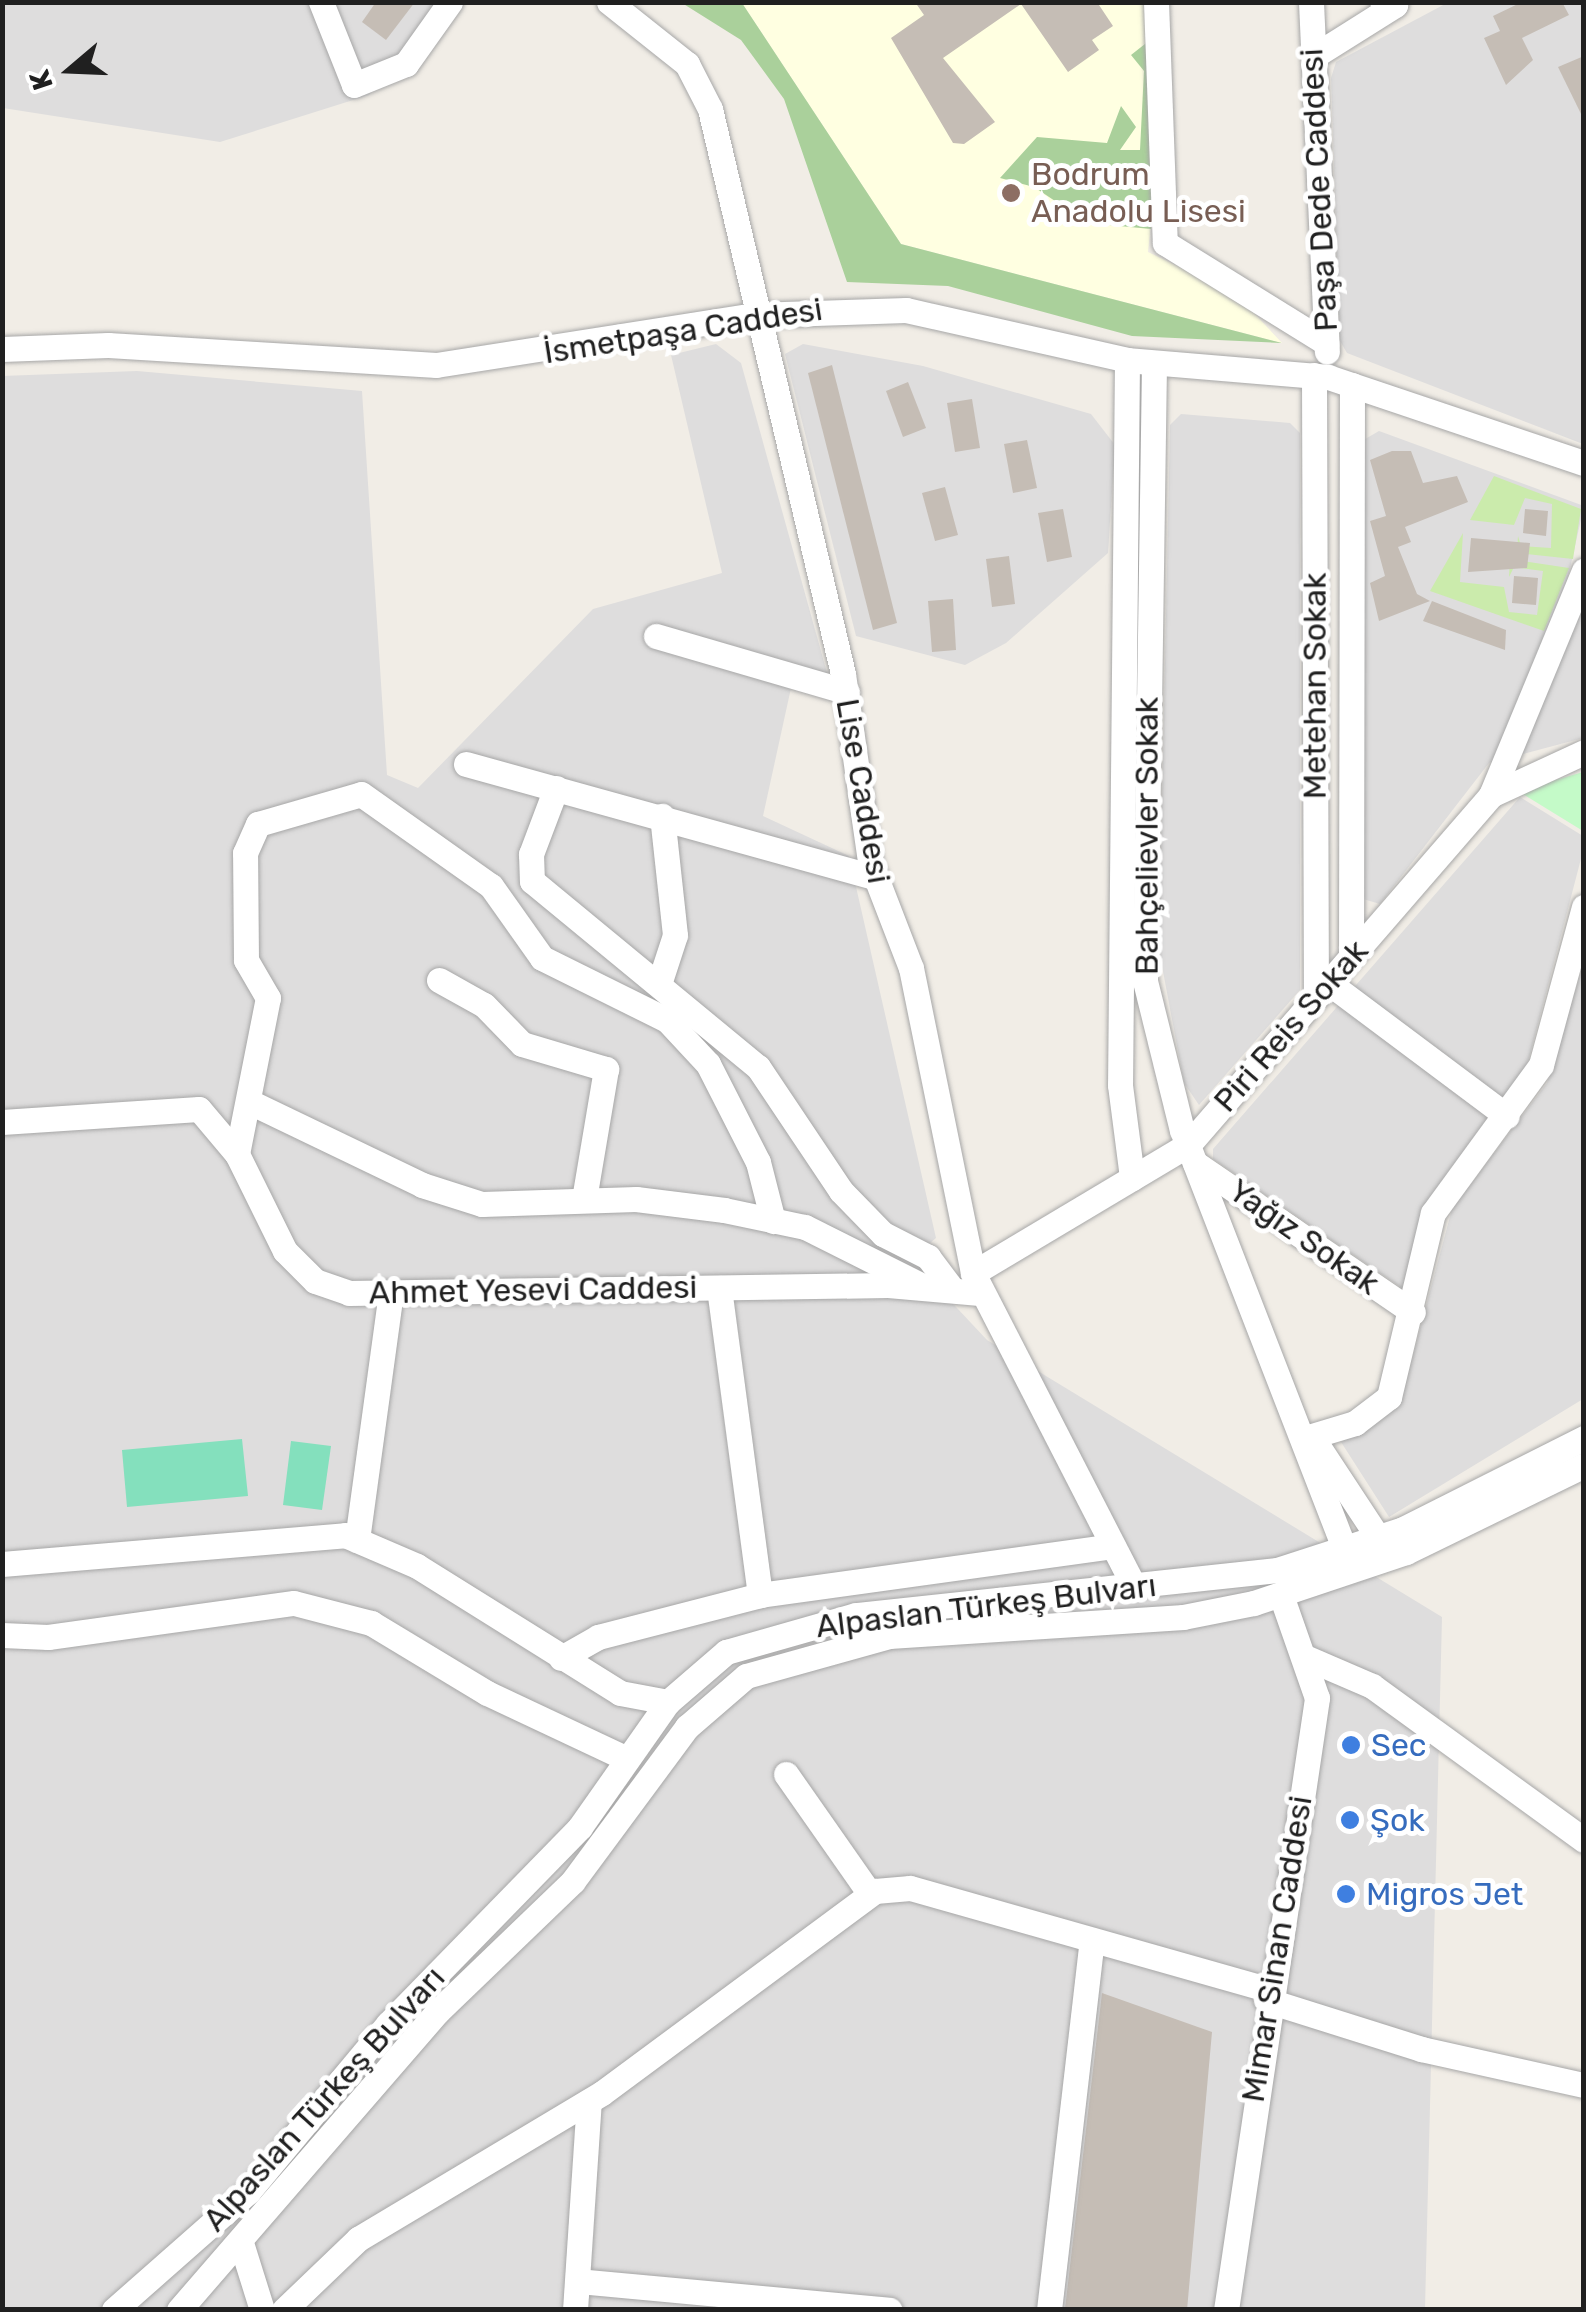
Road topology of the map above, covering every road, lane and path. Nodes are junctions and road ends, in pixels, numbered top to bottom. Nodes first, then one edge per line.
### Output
1 (321, 2) edge
2 (450, 2) edge
3 (609, 2) edge
4 (1156, 2) edge
5 (1311, 2) edge
6 (1393, 3) edge
7 (1314, 56) junction
8 (754, 315) junction
9 (1326, 343) junction
10 (2, 349) edge
11 (1127, 360) junction
12 (1154, 364) junction
13 (1331, 379) junction
14 (1584, 463) edge
15 (1584, 571) edge
16 (656, 636) dead end
17 (846, 692) junction
18 (1584, 752) edge
19 (466, 764) dead end
20 (556, 788) junction
21 (1491, 795) junction
22 (662, 816) junction
23 (874, 877) junction
24 (1584, 906) edge
25 (1351, 956) junction
26 (438, 980) dead end
27 (660, 982) junction
28 (1322, 990) junction
29 (254, 1104) junction
30 (1507, 1116) junction
31 (2, 1122) edge
32 (236, 1154) junction
33 (1192, 1154) junction
34 (1132, 1178) junction
35 (584, 1199) junction
36 (773, 1220) junction
37 (920, 1285) junction
38 (969, 1285) junction
39 (719, 1288) junction
40 (391, 1293) junction
41 (1412, 1312) junction
42 (1290, 1403) junction
43 (1312, 1436) junction
44 (1584, 1438) edge
45 (1584, 1465) edge
46 (1379, 1539) junction
47 (357, 1540) junction
48 (1114, 1546) junction
49 (1345, 1551) junction
50 (2, 1564) edge
51 (1134, 1588) junction
52 (760, 1594) junction
53 (1280, 1595) junction
54 (2, 1634) edge
55 (561, 1658) junction
56 (1307, 1658) junction
57 (668, 1702) junction
58 (627, 1759) junction
59 (786, 1774) dead end
60 (1584, 1840) edge
61 (870, 1894) junction
62 (1092, 1940) junction
63 (1267, 1995) junction
64 (1584, 2085) edge
65 (589, 2102) junction
66 (242, 2246) junction
67 (578, 2281) junction
68 (712, 2301) edge
69 (114, 2310) edge
70 (179, 2310) edge
71 (262, 2310) edge
72 (284, 2310) edge
73 (575, 2310) edge
74 (890, 2310) edge
75 (1049, 2310) edge
76 (1226, 2310) edge

1 - 2 street
3 - 8 street, Lise Caddesi
4 - 9 street
5 - 7 street, Paşa Dede Caddesi
6 - 7 street
7 - 9 street, Paşa Dede Caddesi
8 - 10 street, İsmetpaşa Caddesi
8 - 11 street, İsmetpaşa Caddesi
8 - 17 street, Lise Caddesi
9 - 13 street, Paşa Dede Caddesi
11 - 12 street, İsmetpaşa Caddesi
11 - 34 street
12 - 13 street, İsmetpaşa Caddesi
12 - 33 street, Bahçelievler Sokak
13 - 14 street, İsmetpaşa Caddesi
13 - 25 street
13 - 28 street, Metehan Sokak
15 - 21 street
16 - 17 street
17 - 23 street, Lise Caddesi
18 - 21 street, Piri Reis Sokak
19 - 20 street
20 - 22 street
20 - 27 street
21 - 25 street, Piri Reis Sokak
22 - 23 street
22 - 27 street
23 - 38 street, Lise Caddesi
24 - 30 street
25 - 28 street, Piri Reis Sokak
26 - 35 street
27 - 38 street
28 - 30 street
28 - 33 street, Piri Reis Sokak
29 - 32 street
29 - 35 street
29 - 36 street
30 - 41 street
31 - 32 street, Ahmet Yesevi Caddesi
32 - 40 street, Ahmet Yesevi Caddesi
33 - 34 street, Piri Reis Sokak
33 - 41 street, Yağız Sokak
33 - 42 street, Bahçelievler Sokak
34 - 38 street, Piri Reis Sokak
35 - 36 street
36 - 37 street
37 - 38 street, Ahmet Yesevi Caddesi
37 - 39 street, Ahmet Yesevi Caddesi
38 - 48 street, Lise Caddesi
39 - 40 street, Ahmet Yesevi Caddesi
39 - 52 street
40 - 47 street
41 - 43 street
42 - 43 street
42 - 49 street
43 - 46 street
44 - 46 street, Alpaslan Türkeş Bulvarı
45 - 53 street, Alpaslan Türkeş Bulvarı
46 - 49 street, Alpaslan Türkeş Bulvarı
47 - 50 street
47 - 55 street
48 - 51 street, Lise Caddesi
48 - 52 street
49 - 51 street, Alpaslan Türkeş Bulvarı
51 - 57 street, Alpaslan Türkeş Bulvarı
52 - 55 street
53 - 56 street, Mimar Sinan Caddesi
53 - 66 street, Alpaslan Türkeş Bulvarı
54 - 58 street
55 - 57 street
56 - 60 street
56 - 63 street, Mimar Sinan Caddesi
57 - 58 street, Alpaslan Türkeş Bulvarı
58 - 69 street, Alpaslan Türkeş Bulvarı
59 - 61 street
61 - 62 street
61 - 65 street
62 - 63 street
62 - 75 street
63 - 64 street
63 - 76 street, Mimar Sinan Caddesi
65 - 67 street
65 - 72 street
66 - 70 street, Alpaslan Türkeş Bulvarı
66 - 71 street
67 - 68 street
67 - 73 street
68 - 74 street

